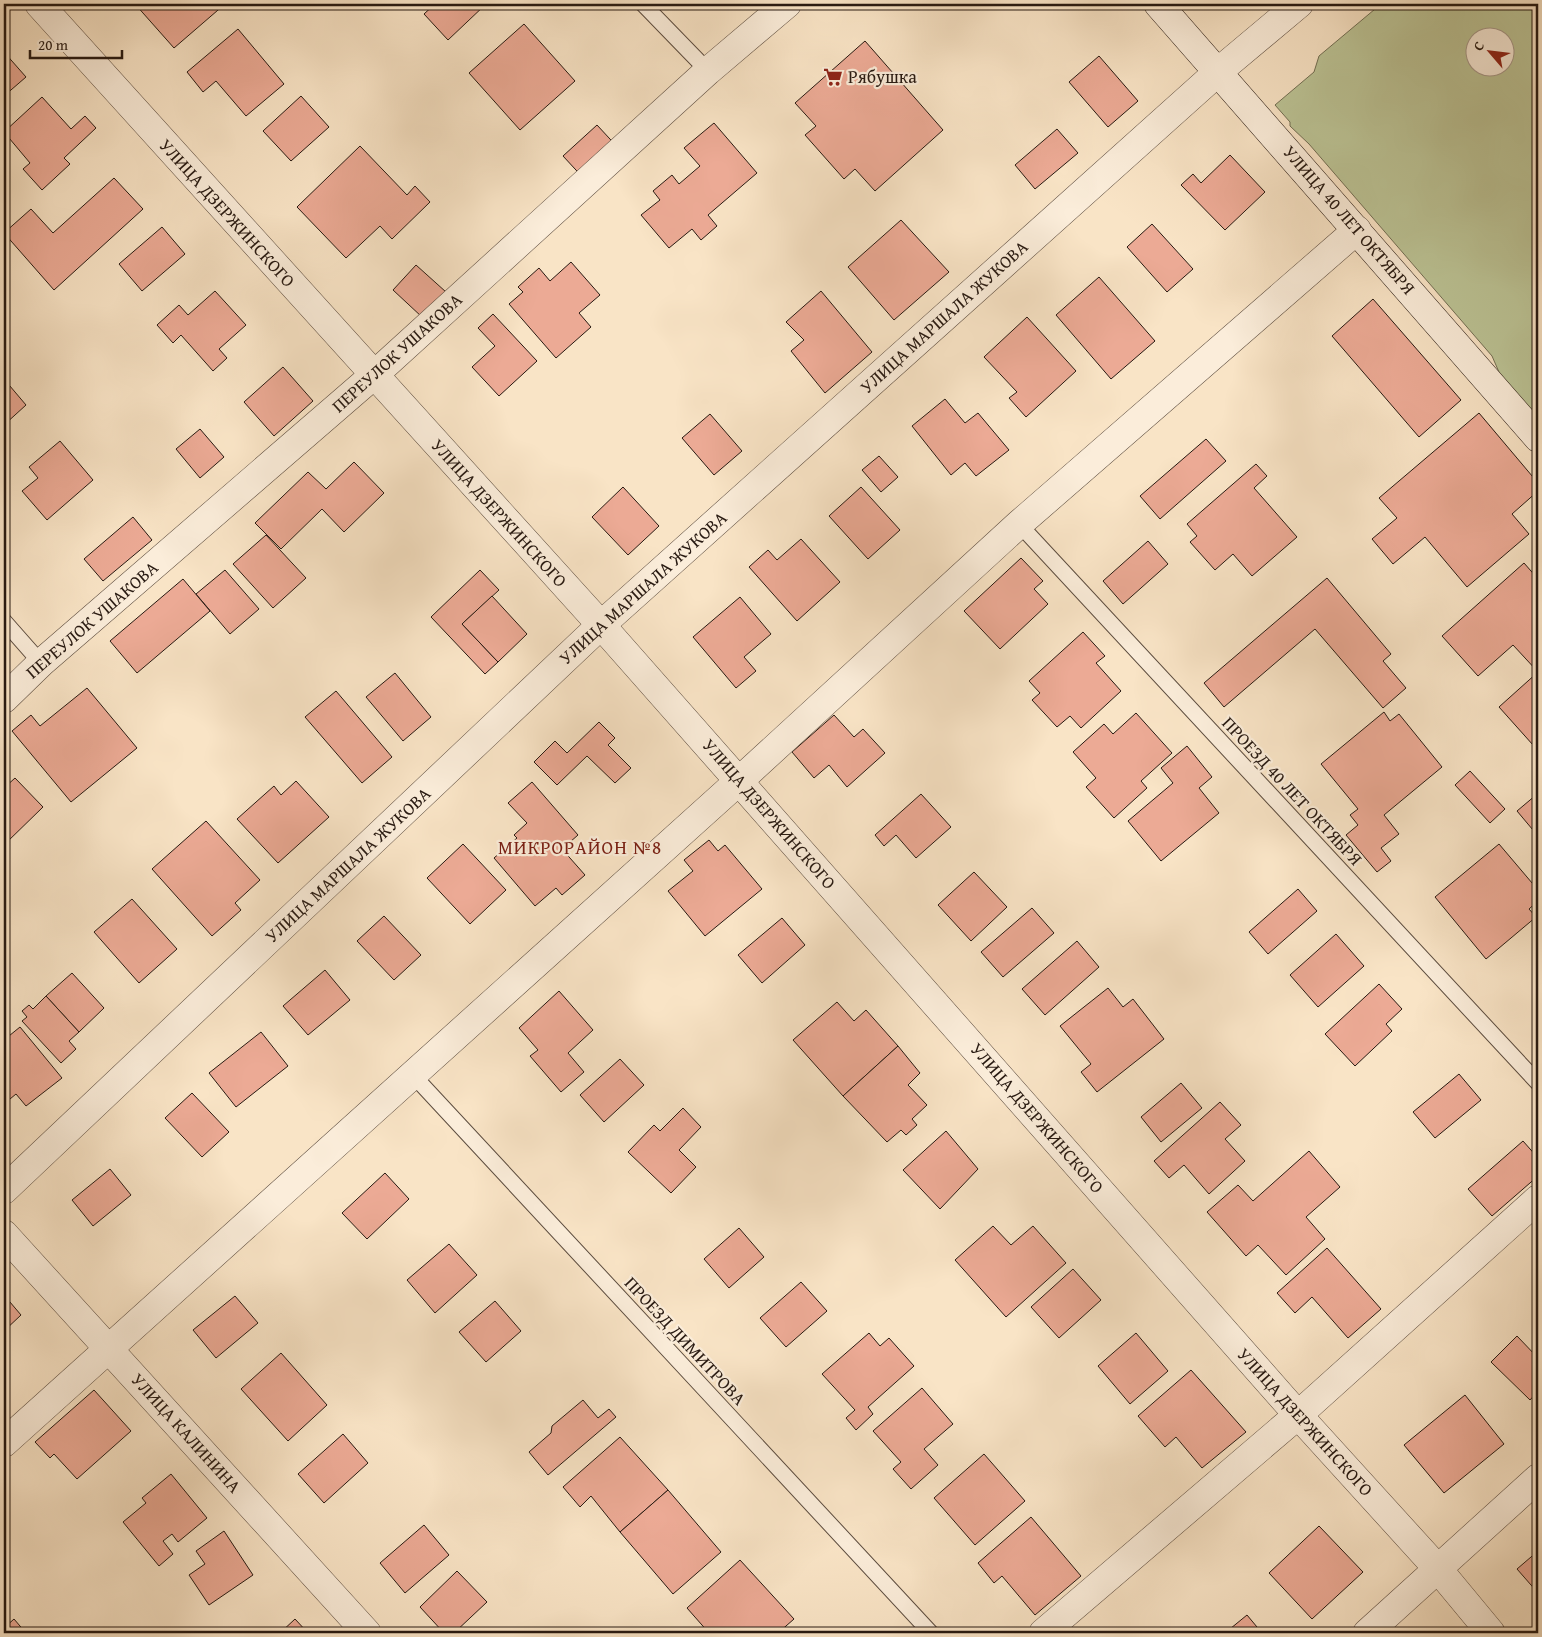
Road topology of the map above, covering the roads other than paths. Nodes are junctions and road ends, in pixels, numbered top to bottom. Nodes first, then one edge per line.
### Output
1 (39, 4) edge
2 (643, 4) edge
3 (788, 4) edge
4 (1158, 4) edge
5 (1299, 4) edge
6 (708, 71) junction
7 (1219, 71) junction
8 (1357, 230) junction
9 (374, 374) junction
10 (1538, 438) edge
11 (1019, 524) junction
12 (4, 621) edge
13 (602, 625) junction
14 (41, 663) junction
15 (4, 699) edge
16 (740, 780) junction
17 (412, 1074) junction
18 (1538, 1083) edge
19 (4, 1190) edge
20 (1538, 1199) edge
21 (4, 1234) edge
22 (108, 1348) junction
23 (1298, 1415) junction
24 (4, 1442) edge
25 (1538, 1478) edge
26 (1438, 1568) junction
27 (367, 1633) edge
28 (931, 1633) edge
29 (1043, 1633) edge
30 (1367, 1633) edge
31 (1491, 1633) edge

1 - 9 street, УЛИЦА ДЗЕРЖИНСКОГО
2 - 6 lane
3 - 6 street, ПЕРЕУЛОК УШАКОВА
4 - 7 street, УЛИЦА 40 ЛЕТ ОКТЯБРЯ
5 - 7 street, УЛИЦА МАРШАЛА ЖУКОВА
6 - 9 street, ПЕРЕУЛОК УШАКОВА
7 - 8 street, УЛИЦА 40 ЛЕТ ОКТЯБРЯ
7 - 13 street, УЛИЦА МАРШАЛА ЖУКОВА
8 - 10 street, УЛИЦА 40 ЛЕТ ОКТЯБРЯ
8 - 11 street
9 - 13 street, УЛИЦА ДЗЕРЖИНСКОГО
9 - 14 street, ПЕРЕУЛОК УШАКОВА
11 - 16 street
11 - 18 lane, ПРОЕЗД 40 ЛЕТ ОКТЯБРЯ
12 - 14 lane
13 - 16 street, УЛИЦА ДЗЕРЖИНСКОГО
13 - 19 street, УЛИЦА МАРШАЛА ЖУКОВА
14 - 15 street, ПЕРЕУЛОК УШАКОВА
16 - 17 street
16 - 23 street, УЛИЦА ДЗЕРЖИНСКОГО
17 - 22 street
17 - 28 lane, ПРОЕЗД ДИМИТРОВА
20 - 23 street
21 - 22 street, УЛИЦА КАЛИНИНА
22 - 24 street
22 - 27 street, УЛИЦА КАЛИНИНА
23 - 26 street, УЛИЦА ДЗЕРЖИНСКОГО
23 - 29 street
25 - 26 street
26 - 30 street
26 - 31 street, УЛИЦА ДЗЕРЖИНСКОГО

